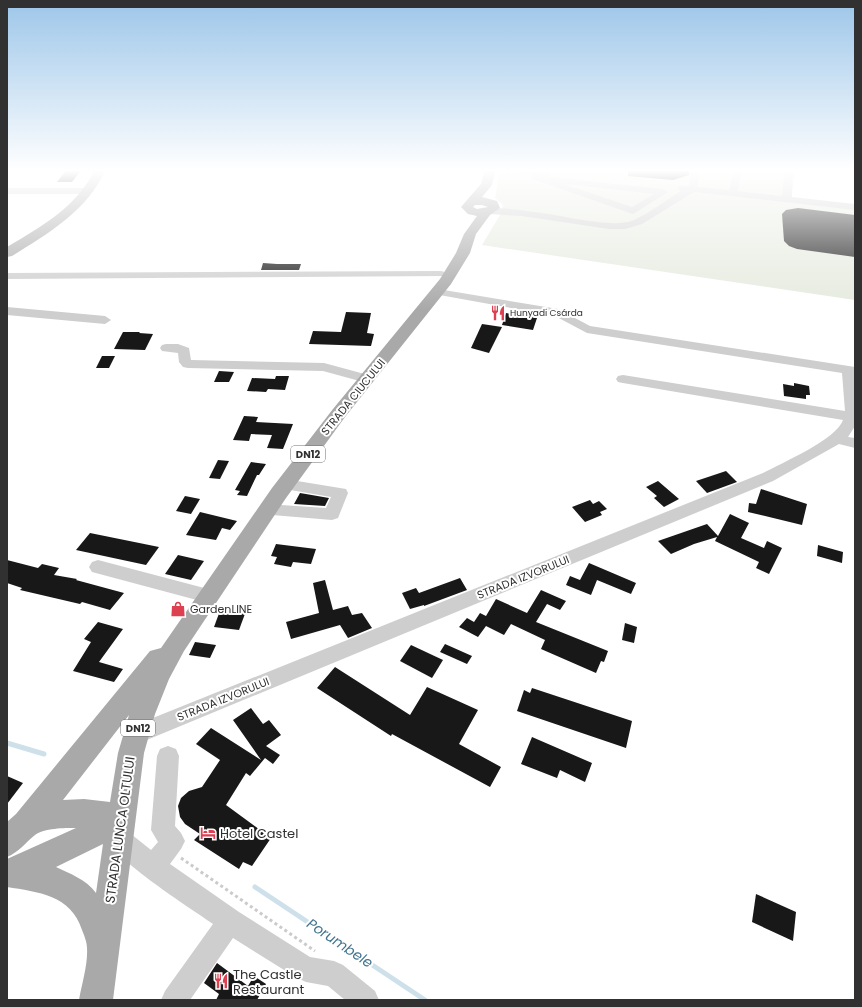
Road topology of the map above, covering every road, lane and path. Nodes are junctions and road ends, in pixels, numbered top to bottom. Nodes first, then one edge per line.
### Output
1 (61, 216) edge
2 (469, 216) edge
3 (483, 216) edge
4 (547, 216) edge
5 (647, 216) edge
6 (470, 234) junction
7 (7, 253) edge
8 (7, 276) edge
9 (444, 279) junction
10 (7, 311) edge
11 (105, 320) dead end
12 (166, 348) dead end
13 (851, 370) edge
14 (367, 379) junction
15 (623, 379) dead end
16 (854, 416) edge
17 (837, 439) junction
18 (855, 443) edge
19 (285, 484) junction
20 (266, 510) junction
21 (98, 567) dead end
22 (208, 596) junction
23 (176, 644) junction
24 (135, 735) junction
25 (168, 756) dead end
26 (119, 828) junction
27 (16, 833) edge
28 (176, 855) dead end
29 (153, 867) junction
30 (9, 873) edge
31 (230, 921) junction
32 (103, 945) junction
33 (320, 955) dead end
34 (96, 1000) edge
35 (174, 1000) edge
36 (366, 1000) edge

1 - 7 main road
2 - 6 main road, DN12
3 - 6 main road, DN12
4 - 5 street
6 - 9 main road, DN12
8 - 9 street
9 - 13 street
9 - 14 main road, STRADA CIUCULUI / DN12
10 - 11 street
12 - 14 street
13 - 16 street, STRADA IZVORULUI
14 - 19 main road, STRADA CIUCULUI / DN12
15 - 16 street
16 - 17 street, STRADA IZVORULUI
17 - 18 street
17 - 24 street, STRADA IZVORULUI
19 - 20 main road, STRADA CIUCULUI / DN12
19 - 20 street
20 - 22 main road, STRADA CIUCULUI / DN12
21 - 22 street
22 - 23 main road, STRADA CIUCULUI / DN12
23 - 24 main road, STRADA LUNCA OLTULUI / DN12
23 - 27 main road
24 - 26 main road, STRADA LUNCA OLTULUI / DN12
25 - 29 street
26 - 27 main road
26 - 29 street
26 - 30 main road
26 - 32 main road, STRADA LUNCA OLTULUI / DN12
28 - 33 path
29 - 31 street
30 - 32 main road
31 - 35 street
31 - 36 street
32 - 34 main road, STRADA LUNCA OLTULUI / DN12

